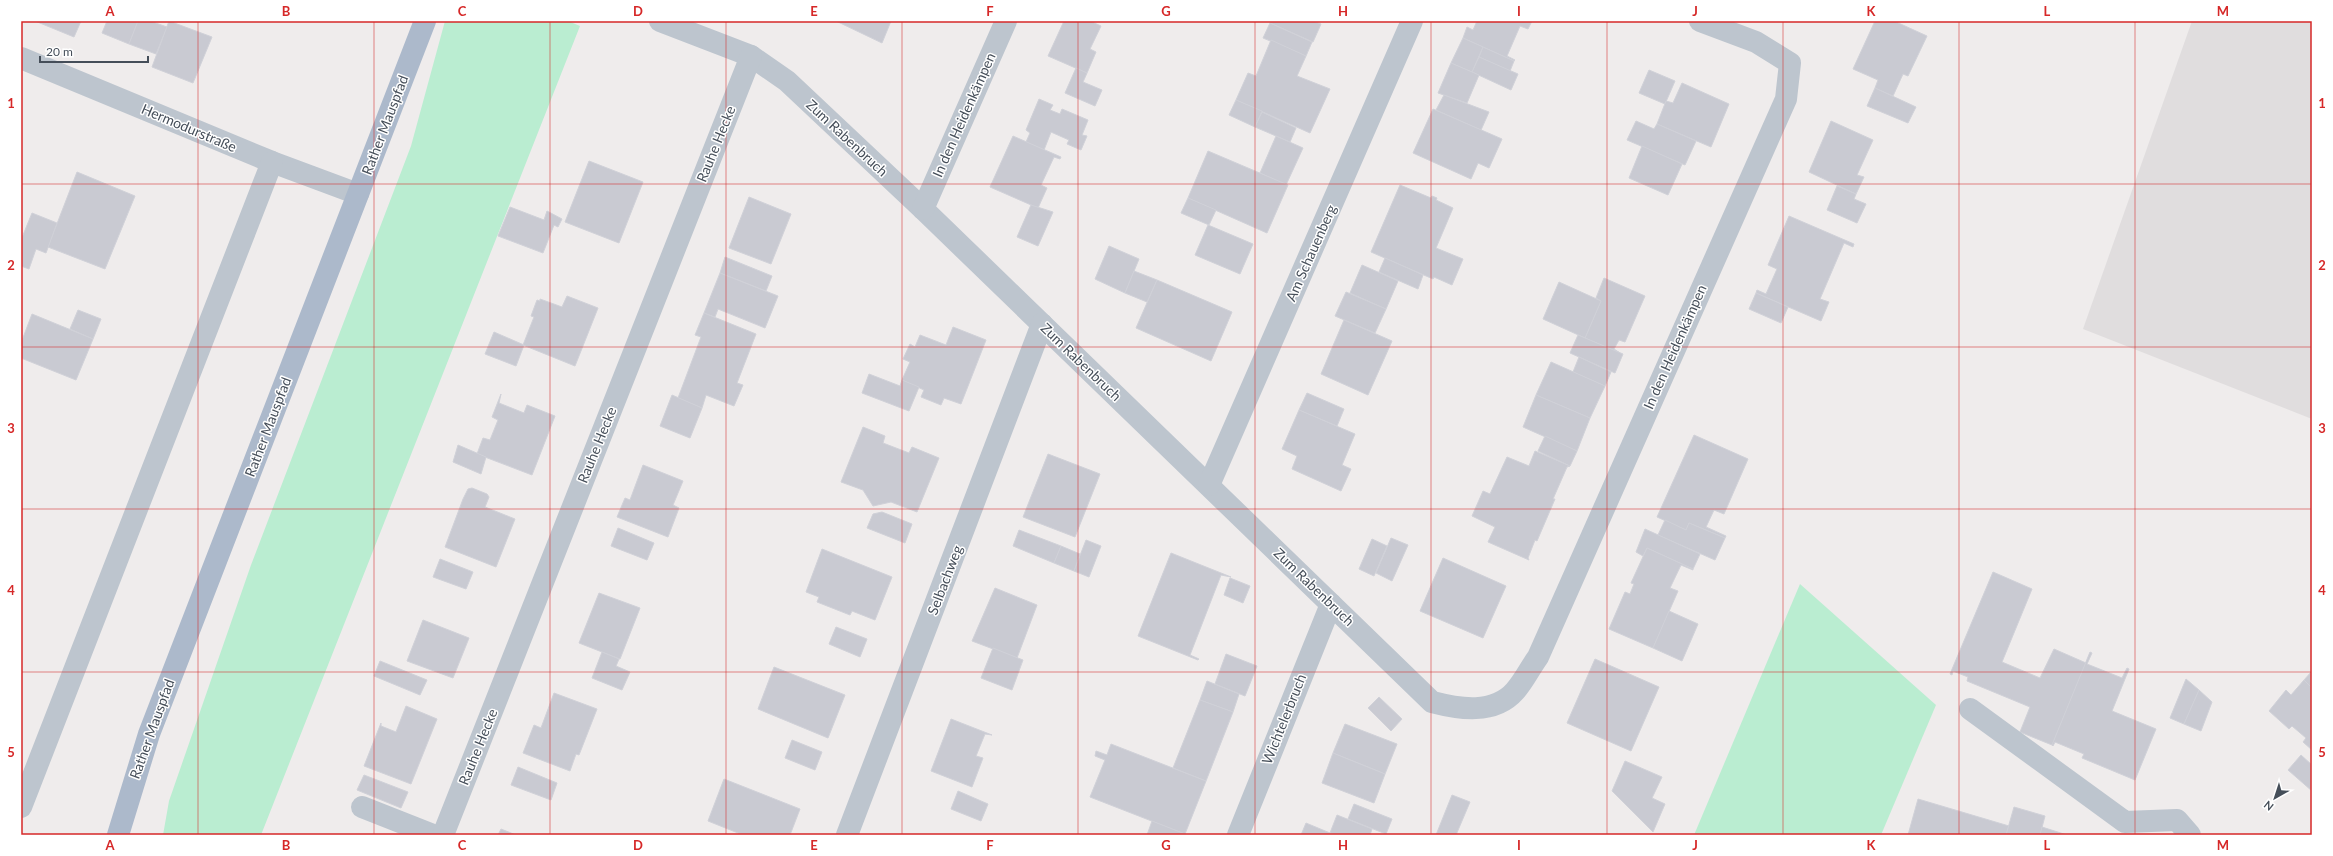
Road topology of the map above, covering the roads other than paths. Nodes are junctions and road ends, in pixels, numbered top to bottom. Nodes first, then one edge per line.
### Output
1 (425, 21) edge
2 (660, 21) edge
3 (1006, 21) edge
4 (1412, 21) edge
5 (1700, 21) edge
6 (751, 56) junction
7 (21, 58) edge
8 (272, 162) junction
9 (358, 194) junction
10 (923, 209) junction
11 (1042, 324) junction
12 (1209, 485) junction
13 (1331, 604) junction
14 (1491, 707) joint
15 (1970, 709) dead end
16 (21, 807) edge
17 (362, 808) dead end
18 (118, 835) edge
19 (433, 835) edge
20 (443, 835) edge
21 (847, 835) edge
22 (1238, 835) edge
23 (2190, 835) edge

1 - 9 main road, Rather Mauspfad
2 - 6 street, Zum Rabenbruch
3 - 10 street, In den Heidenkämpen
4 - 12 street, Am Schauenberg
5 - 14 street, In den Heidenkämpen
6 - 10 street, Zum Rabenbruch
6 - 20 street, Rauhe Hecke
7 - 8 street, Hermodurstraße
8 - 9 street, Hermodurstraße
8 - 16 street
9 - 18 main road, Rather Mauspfad
10 - 11 street, Zum Rabenbruch
11 - 12 street, Zum Rabenbruch
11 - 21 street, Selbachweg
12 - 13 street, Zum Rabenbruch
13 - 14 street, Zum Rabenbruch
13 - 22 street, Wichtelerbruch
15 - 23 street
17 - 19 street

